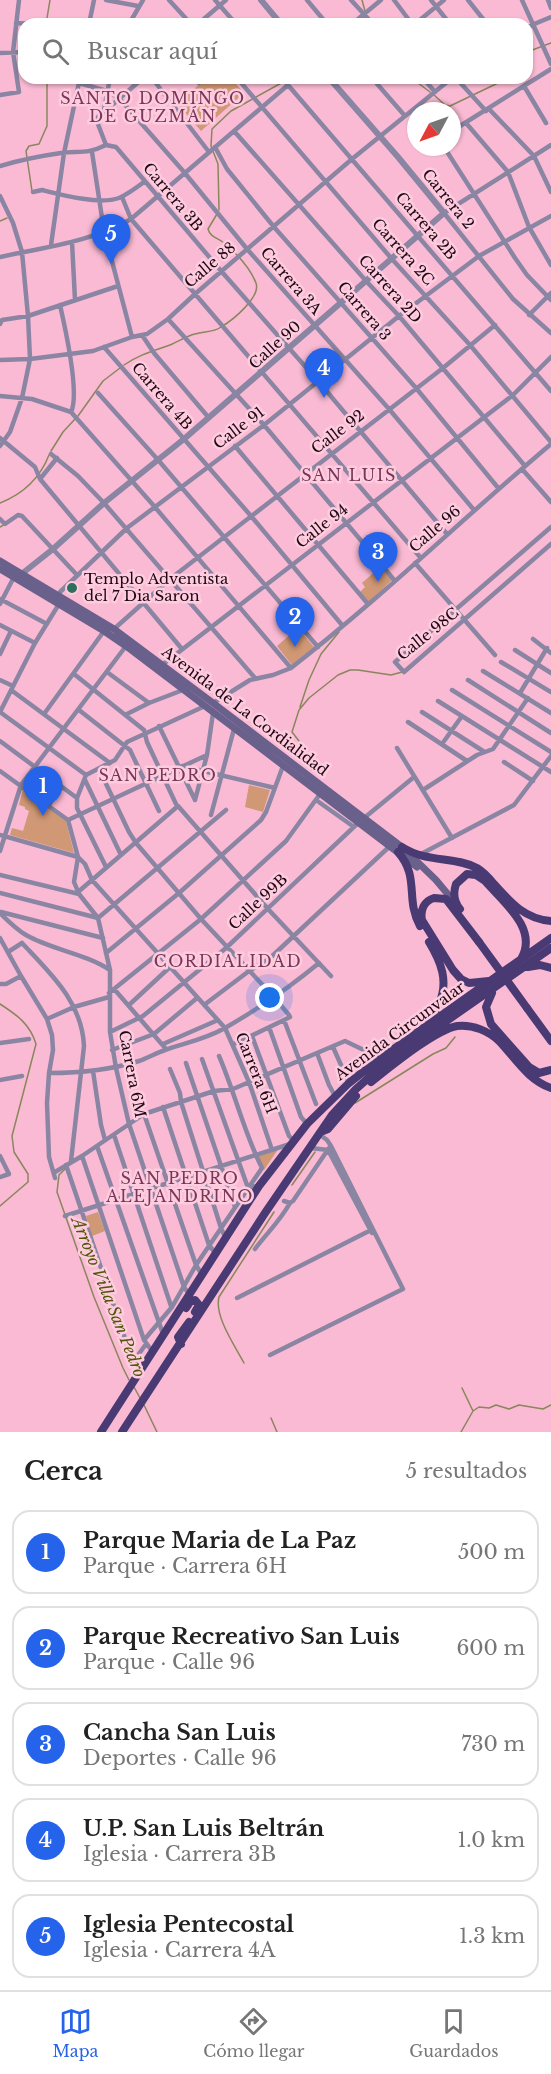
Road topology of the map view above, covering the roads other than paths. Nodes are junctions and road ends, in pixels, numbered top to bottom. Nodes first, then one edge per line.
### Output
1 (19, 0) edge
2 (94, 0) edge
3 (106, 0) edge
4 (143, 0) edge
5 (169, 0) edge
6 (215, 0) edge
7 (226, 0) edge
8 (261, 0) edge
9 (307, 0) edge
10 (351, 0) edge
11 (381, 0) edge
12 (394, 0) edge
13 (430, 0) edge
14 (444, 0) edge
15 (468, 0) edge
16 (522, 0) edge
17 (548, 0) edge
18 (220, 5) junction
19 (138, 6) junction
20 (436, 7) junction
21 (551, 8) edge
22 (364, 14) junction
23 (551, 17) edge
24 (90, 18) edge
25 (132, 18) edge
26 (186, 18) edge
27 (205, 18) edge
28 (231, 18) edge
29 (276, 18) edge
30 (322, 18) edge
31 (359, 18) edge
32 (368, 18) edge
33 (408, 18) edge
34 (421, 18) edge
35 (445, 18) edge
36 (482, 18) edge
37 (531, 18) edge
38 (16, 23) joint
39 (534, 24) joint
40 (13, 52) junction
41 (18, 52) edge
42 (0, 53) edge
43 (551, 64) edge
44 (551, 69) edge
45 (533, 80) edge
46 (79, 84) edge
47 (88, 84) edge
48 (109, 84) edge
49 (134, 84) edge
50 (157, 84) edge
51 (242, 84) edge
52 (287, 84) joint
53 (334, 84) edge
54 (377, 84) edge
55 (427, 84) edge
56 (446, 84) edge
57 (460, 84) edge
58 (527, 84) edge
59 (524, 86) junction
60 (108, 91) junction
61 (434, 94) junction
62 (0, 95) edge
63 (118, 98) junction
64 (426, 102) edge
65 (262, 107) junction
66 (105, 110) junction
67 (487, 110) junction
68 (405, 116) joint
69 (466, 123) junction
70 (546, 123) dead end
71 (461, 126) edge
72 (234, 131) junction
73 (380, 136) junction
74 (106, 145) junction
75 (551, 145) edge
76 (212, 149) junction
77 (92, 152) junction
78 (64, 153) junction
79 (450, 156) edge
80 (534, 156) junction
81 (352, 159) junction
82 (0, 166) edge
83 (184, 172) junction
84 (508, 172) junction
85 (144, 182) junction
86 (325, 182) junction
87 (33, 192) dead end
88 (551, 192) edge
89 (473, 194) junction
90 (59, 195) junction
91 (156, 195) junction
92 (0, 196) edge
93 (122, 196) junction
94 (98, 200) junction
95 (299, 205) junction
96 (3, 208) edge
97 (444, 213) junction
98 (551, 216) edge
99 (130, 219) junction
100 (274, 227) junction
101 (529, 227) junction
102 (104, 231) junction
103 (418, 236) junction
104 (72, 242) junction
105 (504, 242) junction
106 (51, 245) junction
107 (247, 249) junction
108 (22, 252) junction
109 (479, 256) junction
110 (0, 257) edge
111 (391, 258) junction
112 (551, 265) edge
113 (222, 272) junction
114 (453, 276) junction
115 (367, 282) junction
116 (118, 286) junction
117 (195, 294) junction
118 (426, 296) junction
119 (550, 296) edge
120 (75, 300) junction
121 (341, 303) junction
122 (60, 305) junction
123 (530, 315) junction
124 (28, 316) junction
125 (399, 316) junction
126 (168, 319) junction
127 (0, 323) edge
128 (495, 325) junction
129 (314, 326) junction
130 (551, 333) edge
131 (142, 335) junction
132 (132, 337) junction
133 (372, 339) junction
134 (470, 345) junction
135 (104, 347) junction
136 (289, 349) junction
137 (69, 355) junction
138 (551, 357) edge
139 (30, 359) junction
140 (0, 360) edge
141 (346, 360) junction
142 (443, 368) junction
143 (263, 372) junction
144 (535, 373) junction
145 (318, 381) junction
146 (416, 388) junction
147 (551, 392) edge
148 (98, 393) dead end
149 (236, 395) junction
150 (513, 395) junction
151 (0, 396) edge
152 (22, 398) junction
153 (290, 404) junction
154 (389, 409) junction
155 (75, 416) junction
156 (484, 417) junction
157 (209, 418) junction
158 (264, 425) junction
159 (360, 430) junction
160 (456, 438) junction
161 (2, 440) edge
162 (184, 440) junction
163 (551, 443) edge
164 (0, 446) edge
165 (235, 447) junction
166 (332, 452) junction
167 (51, 454) dead end
168 (431, 458) junction
169 (57, 459) junction
170 (159, 461) junction
171 (209, 466) junction
172 (523, 468) junction
173 (304, 474) junction
174 (40, 478) junction
175 (131, 481) junction
176 (401, 481) junction
177 (182, 487) junction
178 (499, 489) junction
179 (276, 497) junction
180 (374, 501) junction
181 (551, 502) edge
182 (105, 503) junction
183 (154, 506) junction
184 (474, 510) junction
185 (251, 516) junction
186 (0, 519) edge
187 (346, 523) junction
188 (79, 526) junction
189 (551, 527) edge
190 (127, 528) junction
191 (447, 534) junction
192 (225, 537) junction
193 (551, 544) edge
194 (317, 546) junction
195 (53, 549) junction
196 (100, 552) junction
197 (420, 557) junction
198 (197, 558) junction
199 (0, 561) edge
200 (414, 562) junction
201 (292, 565) junction
202 (0, 569) edge
203 (23, 574) junction
204 (77, 575) junction
205 (13, 577) junction
206 (170, 579) junction
207 (395, 581) junction
208 (266, 585) junction
209 (60, 596) junction
210 (1, 601) edge
211 (142, 602) junction
212 (59, 604) junction
213 (368, 604) junction
214 (238, 605) junction
215 (456, 610) junction
216 (465, 621) junction
217 (47, 624) junction
218 (0, 625) edge
219 (342, 625) junction
220 (212, 626) junction
221 (114, 629) junction
222 (11, 631) junction
223 (104, 631) junction
224 (533, 639) dead end
225 (35, 643) junction
226 (126, 646) junction
227 (318, 647) junction
228 (182, 649) junction
229 (515, 650) dead end
230 (549, 651) edge
231 (0, 654) edge
232 (495, 655) dead end
233 (501, 662) dead end
234 (537, 664) junction
235 (162, 665) junction
236 (291, 668) junction
237 (483, 670) dead end
238 (107, 672) junction
239 (551, 673) edge
240 (74, 674) junction
241 (255, 678) junction
242 (529, 678) junction
243 (0, 680) edge
244 (468, 680) dead end
245 (12, 688) junction
246 (94, 689) junction
247 (183, 690) junction
248 (452, 690) dead end
249 (520, 693) junction
250 (551, 693) edge
251 (528, 698) junction
252 (438, 701) dead end
253 (149, 703) junction
254 (213, 703) junction
255 (205, 706) junction
256 (79, 710) junction
257 (0, 712) edge
258 (422, 712) dead end
259 (519, 712) junction
260 (213, 713) junction
261 (551, 713) edge
262 (44, 714) junction
263 (127, 714) junction
264 (462, 717) junction
265 (408, 722) dead end
266 (159, 726) junction
267 (510, 726) junction
268 (64, 728) junction
269 (234, 729) junction
270 (452, 730) junction
271 (145, 733) junction
272 (551, 733) edge
273 (500, 740) junction
274 (0, 741) edge
275 (442, 744) junction
276 (124, 745) junction
277 (50, 747) junction
278 (397, 748) dead end
279 (483, 751) junction
280 (551, 754) edge
281 (207, 755) junction
282 (467, 761) junction
283 (504, 762) dead end
284 (110, 763) junction
285 (284, 766) junction
286 (35, 767) junction
287 (181, 767) junction
288 (543, 767) junction
289 (99, 769) junction
290 (0, 771) edge
291 (203, 771) junction
292 (551, 772) edge
293 (162, 776) junction
294 (221, 776) junction
295 (414, 777) junction
296 (85, 778) junction
297 (533, 781) junction
298 (146, 783) junction
299 (21, 785) junction
300 (61, 787) junction
301 (275, 788) junction
302 (423, 790) junction
303 (318, 797) junction
304 (76, 798) junction
305 (113, 799) junction
306 (177, 805) junction
307 (48, 806) junction
308 (96, 807) junction
309 (226, 810) dead end
310 (159, 811) dead end
311 (80, 814) junction
312 (211, 814) dead end
313 (68, 820) junction
314 (358, 823) junction
315 (201, 830) junction
316 (2, 836) edge
317 (452, 838) junction
318 (136, 843) junction
319 (390, 846) junction
320 (400, 850) junction
321 (0, 851) edge
322 (121, 855) junction
323 (221, 855) junction
324 (418, 856) junction
325 (78, 857) junction
326 (106, 867) junction
327 (157, 867) junction
328 (0, 875) edge
329 (92, 880) junction
330 (243, 881) junction
331 (0, 893) edge
332 (78, 893) junction
333 (179, 893) junction
334 (452, 903) junction
335 (114, 904) junction
336 (268, 909) junction
337 (0, 913) edge
338 (98, 918) junction
339 (201, 919) junction
340 (551, 921) edge
341 (135, 929) junction
342 (28, 936) junction
343 (295, 937) junction
344 (0, 938) edge
345 (103, 938) junction
346 (551, 938) edge
347 (22, 943) junction
348 (226, 948) junction
349 (551, 948) edge
350 (8, 952) junction
351 (106, 954) junction
352 (159, 954) junction
353 (97, 961) junction
354 (319, 963) junction
355 (520, 966) junction
356 (170, 967) junction
357 (551, 968) edge
358 (110, 970) junction
359 (249, 971) junction
360 (21, 976) junction
361 (331, 976) dead end
362 (498, 981) junction
363 (184, 982) junction
364 (0, 984) edge
365 (115, 990) junction
366 (109, 995) junction
367 (273, 996) junction
368 (197, 998) junction
369 (129, 1005) junction
370 (204, 1005) junction
371 (74, 1007) junction
372 (529, 1007) junction
373 (140, 1018) junction
374 (287, 1018) junction
375 (47, 1019) junction
376 (218, 1020) junction
377 (269, 1027) junction
378 (432, 1027) junction
379 (225, 1028) junction
380 (110, 1032) junction
381 (154, 1034) junction
382 (551, 1034) edge
383 (252, 1036) junction
384 (29, 1039) dead end
385 (551, 1041) edge
386 (0, 1042) edge
387 (234, 1044) junction
388 (423, 1045) junction
389 (165, 1047) junction
390 (333, 1047) junction
391 (112, 1050) junction
392 (404, 1050) junction
393 (317, 1053) junction
394 (219, 1056) dead end
395 (202, 1059) dead end
396 (300, 1059) junction
397 (378, 1060) junction
398 (186, 1063) dead end
399 (284, 1067) junction
400 (116, 1068) junction
401 (170, 1069) dead end
402 (551, 1070) edge
403 (93, 1071) junction
404 (49, 1073) junction
405 (80, 1073) junction
406 (22, 1076) dead end
407 (267, 1076) junction
408 (0, 1080) edge
409 (249, 1082) junction
410 (349, 1083) junction
411 (551, 1088) edge
412 (233, 1089) junction
413 (214, 1091) junction
414 (197, 1096) junction
415 (335, 1096) junction
416 (181, 1102) junction
417 (316, 1104) dead end
418 (163, 1107) junction
419 (144, 1114) junction
420 (129, 1124) junction
421 (307, 1124) junction
422 (319, 1133) junction
423 (114, 1135) junction
424 (105, 1140) junction
425 (292, 1142) junction
426 (97, 1146) junction
427 (329, 1148) junction
428 (309, 1149) junction
429 (272, 1150) junction
430 (255, 1155) junction
431 (0, 1156) edge
432 (82, 1156) junction
433 (71, 1161) junction
434 (237, 1161) junction
435 (66, 1165) junction
436 (220, 1166) junction
437 (55, 1172) junction
438 (203, 1172) junction
439 (0, 1177) edge
440 (55, 1178) dead end
441 (186, 1178) junction
442 (169, 1184) junction
443 (248, 1186) junction
444 (259, 1186) junction
445 (150, 1189) junction
446 (133, 1194) junction
447 (116, 1200) junction
448 (284, 1201) dead end
449 (290, 1203) junction
450 (98, 1205) junction
451 (239, 1209) junction
452 (81, 1211) junction
453 (65, 1216) dead end
454 (221, 1228) junction
455 (372, 1229) junction
456 (226, 1239) junction
457 (209, 1245) junction
458 (255, 1250) dead end
459 (216, 1254) junction
460 (196, 1265) junction
461 (202, 1275) junction
462 (184, 1287) junction
463 (189, 1295) junction
464 (237, 1298) dead end
465 (174, 1310) junction
466 (159, 1324) junction
467 (162, 1336) junction
468 (181, 1344) junction
469 (148, 1345) junction
470 (270, 1355) dead end
471 (133, 1362) junction
472 (139, 1370) junction
473 (101, 1432) edge
474 (122, 1432) edge

1 - 38 street
2 - 24 street
3 - 19 street
4 - 19 street
5 - 26 street
6 - 18 street
7 - 18 street
8 - 29 street
9 - 30 street
10 - 22 street
11 - 22 street
12 - 33 street
13 - 20 street
14 - 20 street
15 - 36 street
16 - 37 street
17 - 21 street
18 - 27 street
18 - 28 street
19 - 25 street
20 - 34 street
20 - 35 street
22 - 31 street
22 - 32 street
23 - 39 street
38 - 40 street
39 - 43 street
40 - 41 street
40 - 42 street
40 - 62 street
44 - 45 street
46 - 78 street
47 - 60 street, Carrera 3A
48 - 60 street
49 - 63 street
50 - 76 street, Carrera 3
51 - 65 street, Carrera 2C
52 - 65 street
52 - 81 street, Carrera 2B
53 - 73 street, Carrera 2
54 - 68 street
55 - 61 street
56 - 61 street, Calle 88
57 - 67 street
58 - 59 street
59 - 67 street
59 - 70 street
60 - 63 street, Carrera 3A
60 - 66 street
61 - 64 street, Calle 88
63 - 66 street
63 - 83 street, Carrera 3A
65 - 72 street
65 - 86 street, Carrera 2C
66 - 74 street, Carrera 3B
67 - 69 street
67 - 80 street
68 - 73 street, Calle 88
69 - 71 street
69 - 84 street
72 - 76 street
72 - 95 street, Carrera 2D
73 - 81 street, Calle 88
73 - 97 street, Carrera 2
74 - 77 street
74 - 85 street, Carrera 3B
75 - 80 street, Calle 90
76 - 83 street
76 - 100 street, Carrera 3
77 - 78 street
77 - 94 street
78 - 82 street
78 - 90 street
79 - 89 street
80 - 84 street, Calle 90
80 - 88 street
81 - 86 street, Calle 88
81 - 103 street, Carrera 2B
83 - 91 street
83 - 107 street, Carrera 3A
84 - 89 street, Calle 90
84 - 101 street
85 - 91 street, Carrera 3B
85 - 93 street
86 - 95 street, Calle 88
86 - 111 street, Carrera 2C
87 - 90 street
89 - 97 street, Calle 90
89 - 105 street
90 - 94 street
90 - 106 street
91 - 99 street
91 - 113 street, Carrera 3B
92 - 96 street
93 - 94 street
93 - 99 street
94 - 102 street
95 - 100 street, Calle 88
95 - 115 street, Carrera 2D
96 - 108 street
97 - 103 street, Calle 90
97 - 109 street, Carrera 2
98 - 101 street, Calle 91
99 - 102 street
99 - 117 street
100 - 107 street, Calle 88
100 - 121 street, Carrera 3
101 - 105 street, Calle 91
101 - 112 street
102 - 104 street
102 - 116 street
103 - 111 street, Calle 90
103 - 114 street, Carrera 2B
104 - 106 street
104 - 120 street
105 - 109 street, Calle 91
105 - 119 street
106 - 108 street
107 - 113 street, Calle 88
107 - 129 street, Carrera 3A
108 - 110 street
108 - 124 street
109 - 114 street, Calle 91
109 - 123 street, Carrera 2
111 - 115 street, Calle 90
111 - 118 street, Carrera 2C
113 - 117 street, Calle 88
113 - 136 street, Carrera 3B
114 - 118 street, Calle 91
114 - 128 street, Carrera 2B
115 - 121 street, Calle 90
115 - 125 street, Carrera 2D
116 - 120 street
116 - 132 street
117 - 126 street, Calle 88
117 - 143 street
118 - 125 street, Calle 91
118 - 134 street, Carrera 2C
119 - 123 street
120 - 122 street
121 - 129 street, Calle 90
121 - 133 street, Carrera 3
122 - 124 street
122 - 137 street
123 - 130 street, Carrera 2
124 - 127 street
124 - 139 street
125 - 133 street, Calle 91
125 - 142 street, Carrera 2D
126 - 131 street, Calle 88
126 - 149 street
128 - 134 street, Calle 92
128 - 144 street, Carrera 2B
129 - 136 street, Calle 90
129 - 141 street, Carrera 3A
131 - 132 street, Calle 88
131 - 157 street
132 - 135 street, Calle 88
133 - 141 street, Calle 91
133 - 146 street, Carrera 3
134 - 142 street, Calle 92
134 - 150 street, Carrera 2C
135 - 137 street, Calle 88
135 - 162 street, Carrera 4B
136 - 143 street, Calle 90
136 - 145 street, Carrera 3B
137 - 139 street, Calle 88
137 - 155 street
138 - 144 street, Calle 94
139 - 140 street, Calle 88
139 - 152 street
141 - 145 street, Calle 91
141 - 154 street, Carrera 3A
142 - 146 street, Calle 92
142 - 156 street, Carrera 2D
143 - 149 street, Calle 90
143 - 153 street
144 - 147 street, Carrera 2B
144 - 150 street, Calle 94
145 - 153 street, Calle 91
145 - 159 street, Carrera 3B
146 - 154 street, Calle 92
146 - 160 street, Carrera 3
148 - 170 street
149 - 157 street, Calle 90
149 - 158 street
150 - 156 street, Calle 94
150 - 163 street, Carrera 2C
151 - 152 street
152 - 155 street
152 - 161 street
153 - 158 street, Calle 91
153 - 166 street
154 - 159 street, Calle 92
154 - 168 street, Carrera 3A
155 - 175 street
156 - 160 street, Calle 94
156 - 172 street, Carrera 2D
157 - 162 street, Calle 90
158 - 165 street, Calle 91
158 - 173 street
159 - 166 street, Calle 92
159 - 176 street, Carrera 3B
160 - 168 street, Calle 94
160 - 178 street, Carrera 3
161 - 164 street
161 - 174 street
162 - 170 street, Calle 90
162 - 171 street, Carrera 4B
163 - 172 street, Calle 96
165 - 171 street, Calle 91
165 - 179 street
166 - 173 street, Calle 92
166 - 180 street
167 - 169 street
168 - 176 street, Calle 94
168 - 184 street, Carrera 3A
169 - 174 street
169 - 182 street
170 - 175 street, Calle 90
170 - 177 street
171 - 177 street, Calle 91
171 - 185 street, Carrera 4B
172 - 178 street, Calle 96
172 - 181 street, Carrera 2D
173 - 179 street, Calle 92
173 - 187 street
174 - 188 street
175 - 182 street, Calle 90
175 - 183 street
176 - 180 street, Calle 94
176 - 191 street, Carrera 3B
177 - 183 street, Calle 91
177 - 192 street
178 - 184 street, Calle 96
179 - 185 street, Calle 92
179 - 194 street
180 - 187 street, Calle 94
180 - 197 street
182 - 188 street, Calle 90
182 - 190 street
183 - 190 street, Calle 91
183 - 198 street
184 - 191 street, Calle 96
185 - 192 street, Calle 92
185 - 201 street, Carrera 4B
186 - 195 street
187 - 194 street, Calle 94
187 - 207 street
188 - 195 street, Calle 90
188 - 196 street
189 - 215 street, Calle 98C
190 - 196 street, Calle 91
190 - 206 street
191 - 197 street, Calle 96
192 - 198 street, Calle 92
192 - 208 street
193 - 216 street, Calle 98C
194 - 201 street, Calle 94
194 - 213 street
195 - 203 street, Calle 90
195 - 204 street
196 - 204 street, Calle 91
196 - 211 street
197 - 200 street, Calle 96
198 - 206 street, Calle 92
198 - 214 street
199 - 203 main road, Avenida de La Cordialidad
200 - 207 street, Calle 96
200 - 215 street
201 - 208 street, Calle 94
201 - 219 street, Carrera 4B
202 - 205 main road, Avenida de La Cordialidad
203 - 205 street
203 - 209 main road, Avenida de La Cordialidad
204 - 209 street, Calle 91
205 - 210 street
205 - 212 main road, Avenida de La Cordialidad
206 - 211 street, Calle 92
206 - 220 street
207 - 213 street, Calle 96
208 - 214 street, Calle 94
208 - 227 street
209 - 212 street
209 - 221 main road, Avenida de La Cordialidad
210 - 217 street
211 - 221 street, Calle 92
211 - 228 street
212 - 217 street
212 - 223 main road, Avenida de La Cordialidad
213 - 219 street, Calle 96
214 - 220 street, Calle 94
214 - 236 street
215 - 216 street
215 - 216 street, Calle 98C
216 - 232 street
217 - 225 street
218 - 222 street
219 - 227 street, Calle 96
220 - 228 street, Calle 94
220 - 241 street
221 - 235 main road, Avenida de La Cordialidad
222 - 225 street
222 - 231 street
223 - 226 main road, Avenida de La Cordialidad
223 - 240 street
224 - 230 street
225 - 245 street
226 - 238 street
226 - 247 main road, Avenida de La Cordialidad
227 - 236 street, Calle 96
228 - 235 street, Calle 94
229 - 234 street
230 - 234 street
233 - 242 street
234 - 239 street
234 - 242 street
235 - 254 main road, Avenida de La Cordialidad
236 - 241 street, Calle 96
237 - 249 street
238 - 246 street
238 - 253 street
240 - 246 street
240 - 262 street
241 - 254 street, Calle 96
242 - 249 street
242 - 250 street
243 - 245 street
244 - 259 street
245 - 257 street
245 - 262 street
246 - 256 street
246 - 263 street
247 - 253 street
247 - 255 main road, Avenida de La Cordialidad
248 - 267 street
249 - 251 street
251 - 259 street
251 - 261 street
252 - 264 street
253 - 263 street
254 - 314 main road, Avenida de La Cordialidad
255 - 260 main road, Avenida de La Cordialidad
255 - 266 street
256 - 268 street
256 - 276 street
257 - 277 street
258 - 270 street
259 - 267 street
259 - 272 street
260 - 269 main road, Avenida de La Cordialidad
260 - 281 street
262 - 268 street
263 - 271 street
264 - 270 street
264 - 273 street
265 - 275 street
266 - 271 street
266 - 287 street
267 - 273 street
267 - 280 street
268 - 277 street
268 - 284 street
269 - 285 main road, Avenida de La Cordialidad
269 - 294 street
270 - 275 street
270 - 279 street
271 - 276 street
271 - 293 street
273 - 279 street
273 - 288 street
274 - 286 street
275 - 282 street
276 - 284 street
276 - 298 street
277 - 286 street
277 - 296 street
278 - 295 street
279 - 282 street
280 - 288 street
281 - 287 street
281 - 291 street
282 - 302 street
283 - 297 street
284 - 289 street
285 - 301 street
285 - 303 main road, Avenida de La Cordialidad
286 - 299 street
286 - 300 street
287 - 291 street
287 - 291 street
287 - 293 street
288 - 292 street
288 - 297 street
289 - 296 street
289 - 305 street
290 - 299 street
291 - 294 street
293 - 298 street
293 - 306 street
294 - 301 street
294 - 312 street
295 - 302 street
295 - 314 street, Calle 99B
296 - 304 street
296 - 308 street
297 - 317 street
298 - 305 street
298 - 310 street
299 - 307 street
299 - 316 street
300 - 304 street
300 - 307 street
301 - 323 street
302 - 317 street
303 - 314 main road, Avenida de La Cordialidad
303 - 330 street
304 - 311 street
305 - 308 street
305 - 318 street
306 - 315 street
306 - 318 street
307 - 313 street
308 - 311 street
308 - 322 street
309 - 315 street
311 - 313 street
311 - 326 street
313 - 325 street, Carrera 6H
314 - 319 main road, Avenida de La Cordialidad
314 - 320 main road, Avenida de La Cordialidad
314 - 336 street, Calle 99B
315 - 323 street
315 - 327 street
316 - 321 street
316 - 325 street
317 - 324 street
318 - 322 street
318 - 327 street
319 - 320 main road, Avenida de La Cordialidad
319 - 343 street
320 - 324 highway
320 - 334 main road, Avenida de La Cordialidad
320 - 378 highway
322 - 326 street
323 - 330 street
323 - 333 street
324 - 340 highway
325 - 329 street, Carrera 6H
325 - 332 street
326 - 329 street
327 - 333 street
327 - 335 street
328 - 332 street
329 - 332 street
329 - 335 street, Carrera 6H
330 - 336 street
330 - 339 street
331 - 338 street
332 - 338 street, Carrera 6M
333 - 339 street
333 - 341 street
334 - 355 highway
334 - 362 highway
334 - 372 highway, bridge
335 - 338 street
335 - 341 street, Carrera 6H
336 - 343 street
336 - 348 street, Calle 99B
337 - 342 street
337 - 345 street
338 - 345 street, Carrera 6M
339 - 348 street
339 - 352 street
341 - 351 street
341 - 352 street, Carrera 6H
342 - 347 street
342 - 353 street
343 - 354 street
343 - 359 street
344 - 350 street
345 - 351 street, Carrera 6M
346 - 355 highway, Avenida Circunvalar
347 - 350 street
347 - 371 street
348 - 359 street
348 - 363 street, Calle 99B
349 - 355 highway, Avenida Circunvalar
350 - 360 street
351 - 353 street
351 - 358 street, Carrera 6M
352 - 356 street, Carrera 6H
352 - 365 street
353 - 358 street
354 - 361 street
354 - 367 street
355 - 357 highway
355 - 362 highway, Avenida Circunvalar
356 - 363 street, Carrera 6H
356 - 369 street
358 - 366 street, Carrera 6M
359 - 367 street
359 - 370 street
360 - 364 street
360 - 375 street
362 - 378 highway, Avenida Circunvalar
362 - 402 highway
363 - 368 street, Carrera 6H
363 - 373 street, Calle 99B
365 - 366 street
365 - 369 street
366 - 371 street
366 - 380 street, Carrera 6M
367 - 374 street
367 - 379 street
368 - 370 street, Carrera 6H
368 - 381 street
369 - 373 street
370 - 376 street, Carrera 6H
371 - 375 street
371 - 405 street
372 - 382 highway
372 - 385 highway
373 - 380 street, Calle 99B
373 - 381 street
374 - 377 street
374 - 396 street
375 - 404 street
376 - 379 street, Carrera 6H
376 - 389 street
377 - 383 street
377 - 399 street
378 - 388 highway
378 - 392 highway, Avenida Circunvalar
378 - 397 highway, Avenida Circunvalar
379 - 387 street, Carrera 6H
379 - 389 street
380 - 391 street, Carrera 6M
381 - 389 street
381 - 391 street
383 - 387 street
383 - 407 street
384 - 386 street
387 - 409 street, Carrera 6H
388 - 392 highway
388 - 411 highway
388 - 422 highway
389 - 400 street
390 - 393 street
390 - 397 street
390 - 410 street
391 - 400 street, Carrera 6M
392 - 422 highway, Avenida Circunvalar
393 - 396 street
393 - 415 street
394 - 412 street
395 - 413 street
396 - 399 street
396 - 417 street
397 - 410 highway, Avenida Circunvalar
398 - 414 street
399 - 407 street
399 - 421 street
400 - 403 street
400 - 420 street, Carrera 6M
401 - 416 street
403 - 405 street
403 - 424 street
404 - 405 street
404 - 437 street
405 - 433 street
406 - 408 street
407 - 409 street
407 - 425 street
409 - 412 street
409 - 429 street, Carrera 6H
410 - 415 highway, Avenida Circunvalar
412 - 413 street
412 - 430 street
413 - 414 street
413 - 434 street
414 - 416 street
414 - 436 street
415 - 421 highway, Avenida Circunvalar
416 - 418 street
416 - 438 street
418 - 419 street
418 - 441 street
419 - 420 street
419 - 442 street
420 - 423 street
420 - 445 street, Carrera 6M
421 - 425 highway, Avenida Circunvalar
422 - 427 street
422 - 428 highway, Avenida Circunvalar
423 - 424 street
423 - 446 street
424 - 426 street
425 - 429 street
425 - 444 highway, Avenida Circunvalar
426 - 432 street
426 - 447 street
427 - 428 street
427 - 449 street
427 - 455 street
428 - 468 highway, Avenida Circunvalar
429 - 430 street
430 - 434 street
430 - 443 street
431 - 439 street
432 - 433 street
432 - 450 street
433 - 435 street
434 - 436 street
434 - 443 street
435 - 437 street
435 - 452 street
436 - 438 street
436 - 451 street
437 - 440 street
438 - 441 street
438 - 454 street
441 - 442 street
441 - 457 street
442 - 445 street
442 - 460 street
443 - 444 street
443 - 451 street
444 - 451 highway, Avenida Circunvalar
445 - 446 street
445 - 462 street, Carrera 6M
446 - 447 street
446 - 465 street
447 - 450 street
447 - 466 street
448 - 449 street
449 - 458 street
450 - 452 street
450 - 469 street
451 - 454 street
451 - 456 highway, Avenida Circunvalar
452 - 453 street
452 - 471 street
454 - 456 street
454 - 457 street
455 - 464 street
455 - 470 street
456 - 459 highway, Avenida Circunvalar
457 - 459 street
457 - 460 street
459 - 461 highway, Avenida Circunvalar
460 - 461 street
460 - 462 street
461 - 463 highway, Avenida Circunvalar
462 - 463 street, Carrera 6M
462 - 465 street
463 - 465 highway, Avenida Circunvalar
465 - 466 street
465 - 467 highway, Avenida Circunvalar
466 - 467 street
466 - 469 street
467 - 468 highway
467 - 469 highway, Avenida Circunvalar
468 - 474 highway, Avenida Circunvalar
469 - 471 street
469 - 472 highway, Avenida Circunvalar
471 - 472 street
472 - 473 highway, Avenida Circunvalar

